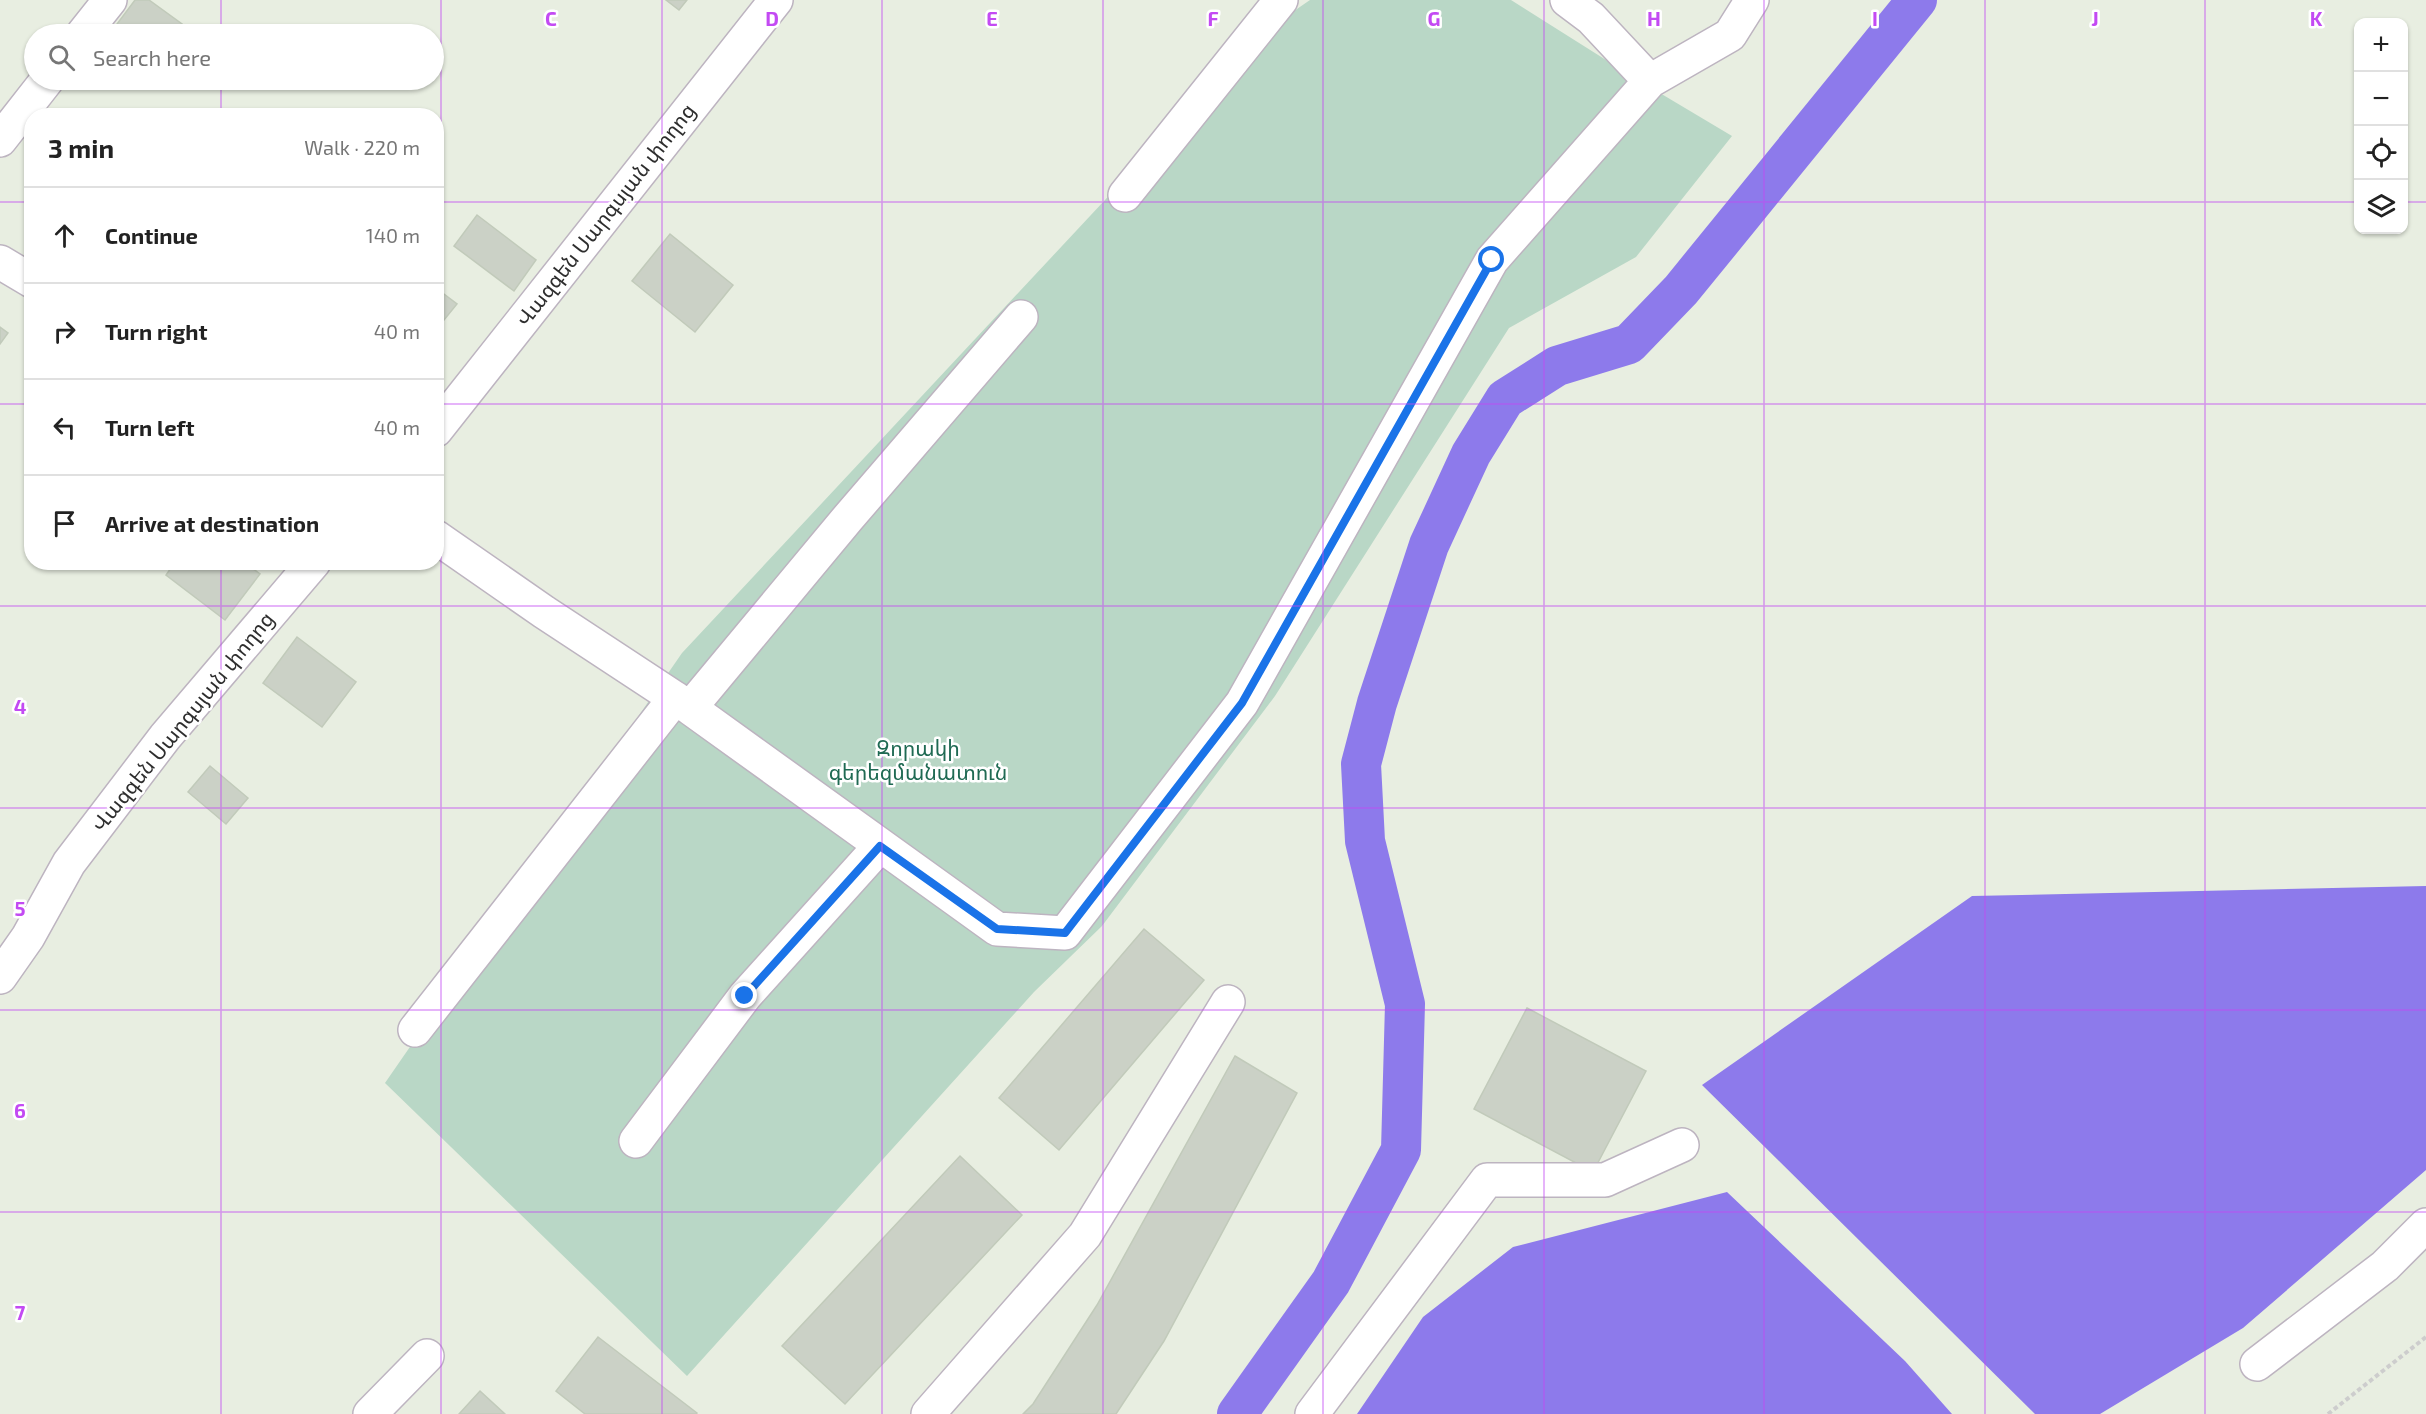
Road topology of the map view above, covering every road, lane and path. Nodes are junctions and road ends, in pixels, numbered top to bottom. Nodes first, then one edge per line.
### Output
1 (110, 0) edge
2 (776, 0) edge
3 (1281, 0) edge
4 (1567, 0) edge
5 (1752, 0) edge
6 (91, 24) edge
7 (1650, 81) junction
8 (39, 90) edge
9 (25, 108) edge
10 (24, 109) edge
11 (0, 140) edge
12 (1125, 195) dead end
13 (0, 262) edge
14 (24, 276) edge
15 (1021, 317) dead end
16 (444, 420) edge
17 (444, 542) edge
18 (307, 570) edge
19 (682, 703) junction
20 (880, 846) junction
21 (0, 977) edge
22 (1228, 1002) dead end
23 (415, 1030) dead end
24 (636, 1141) dead end
25 (1682, 1145) dead end
26 (2426, 1225) edge
27 (2426, 1337) edge
28 (427, 1356) dead end
29 (2257, 1364) dead end
30 (370, 1414) edge
31 (928, 1414) edge
32 (1312, 1414) edge
33 (2328, 1414) edge

1 - 6 street
2 - 16 street, Վազգեն Սարգսյան փողոց
3 - 12 street
4 - 7 street
5 - 7 street
7 - 20 street
8 - 9 street
10 - 11 street
13 - 14 street
15 - 19 street
17 - 19 street
18 - 21 street, Վազգեն Սարգսյան փողոց
19 - 20 street
19 - 23 street
20 - 24 street
22 - 31 street
25 - 32 street
26 - 29 street
27 - 33 path
28 - 30 street

